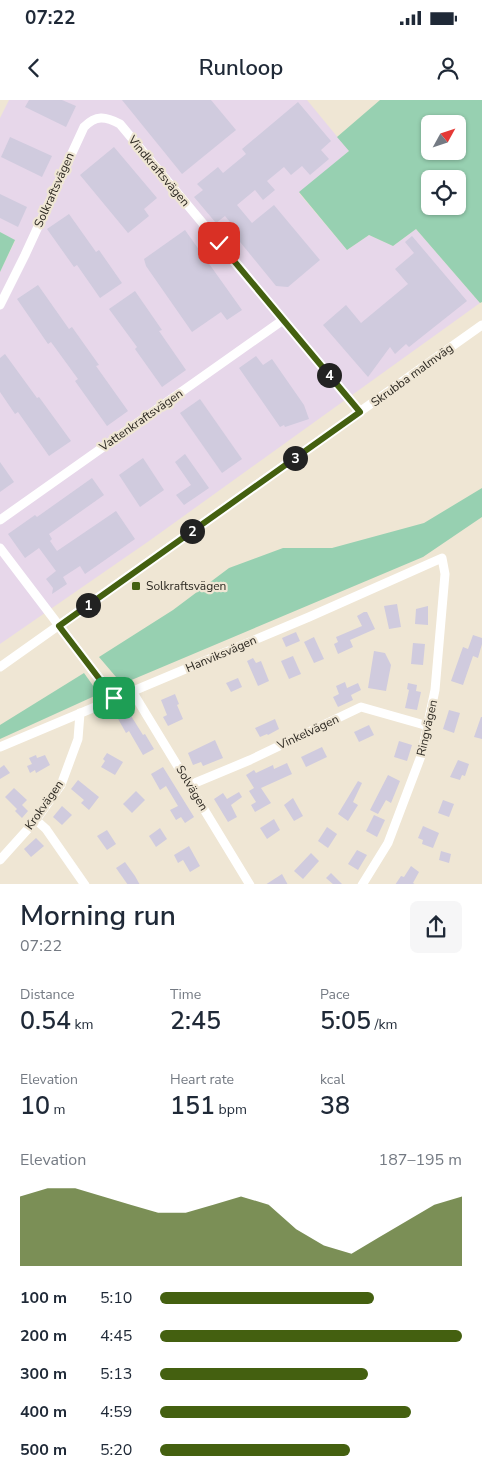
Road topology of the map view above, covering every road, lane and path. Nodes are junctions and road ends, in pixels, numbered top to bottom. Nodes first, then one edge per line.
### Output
1 (108, 118) joint
2 (0, 304) edge
3 (283, 320) junction
4 (482, 325) edge
5 (360, 412) junction
6 (0, 520) edge
7 (0, 548) edge
8 (442, 558) joint
9 (59, 626) junction
10 (0, 667) edge
11 (132, 691) junction
12 (114, 698) junction
13 (80, 713) junction
14 (428, 726) junction
15 (0, 747) edge
16 (190, 785) junction
17 (36, 820) junction
18 (0, 860) edge
19 (85, 884) edge
20 (250, 884) edge
21 (362, 884) edge

1 - 2 street, Solkraftsvägen
1 - 3 street, Vindkraftsvägen
3 - 5 street, Vindkraftsvägen
3 - 6 street, Vattenkraftsvägen
4 - 5 street, Skrubba malmväg
5 - 9 street, Skrubba malmväg
7 - 9 street
8 - 11 street, Hanviksvägen
8 - 14 street, Ringvägen
9 - 10 street, Skrubba malmväg
9 - 12 street
11 - 12 street, Hanviksvägen
11 - 16 street, Solvägen
12 - 13 street, Hanviksvägen
13 - 15 street, Hanviksvägen
13 - 17 street, Krokvägen
14 - 16 street, Vinkelvägen
14 - 21 street, Ringvägen
16 - 20 street, Solvägen
17 - 18 street, Krokvägen
17 - 19 street

